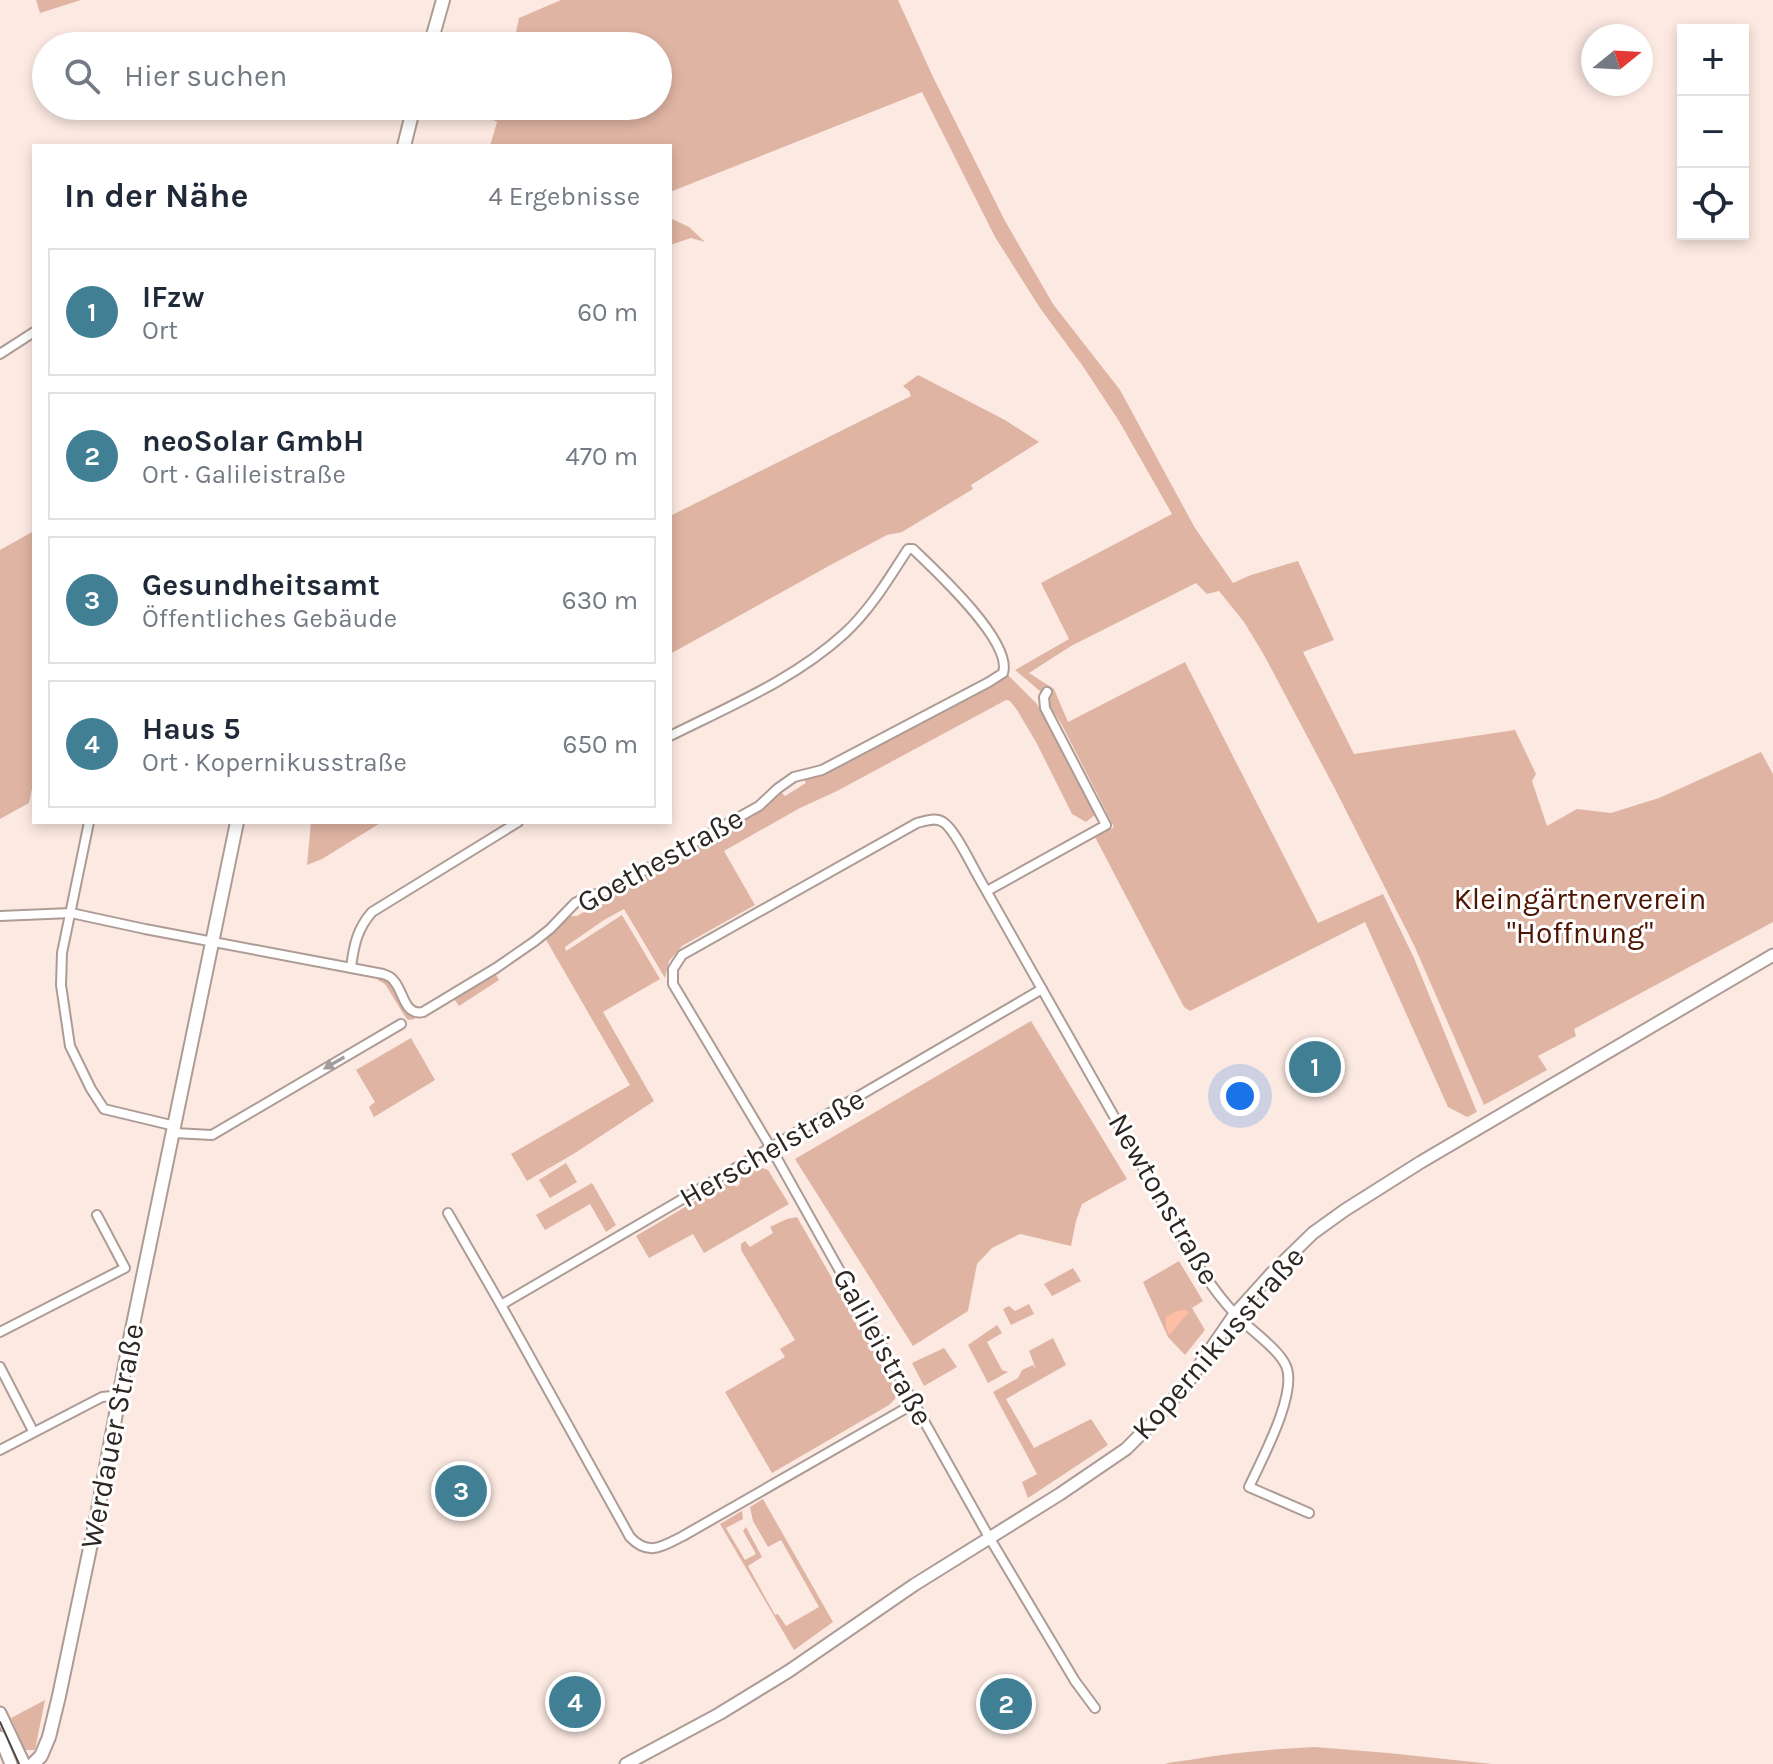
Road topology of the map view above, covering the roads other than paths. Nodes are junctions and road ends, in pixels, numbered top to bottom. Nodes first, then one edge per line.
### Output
1 (443, 0) edge
2 (434, 32) edge
3 (410, 120) edge
4 (404, 144) edge
5 (32, 333) edge
6 (0, 354) edge
7 (1047, 692) dead end
8 (672, 735) edge
9 (89, 824) edge
10 (237, 824) edge
11 (515, 824) edge
12 (987, 891) junction
13 (71, 913) junction
14 (0, 916) edge
15 (213, 941) junction
16 (1773, 955) edge
17 (351, 967) junction
18 (673, 984) joint
19 (1042, 989) junction
20 (401, 1024) dead end
21 (174, 1130) junction
22 (771, 1148) junction
23 (448, 1213) dead end
24 (97, 1215) dead end
25 (501, 1305) junction
26 (1235, 1314) junction
27 (0, 1332) edge
28 (0, 1367) edge
29 (121, 1395) junction
30 (915, 1403) junction
31 (33, 1431) junction
32 (0, 1450) edge
33 (1309, 1513) dead end
34 (989, 1537) junction
35 (1095, 1708) dead end
36 (0, 1713) edge
37 (0, 1737) edge
38 (49, 1737) junction
39 (11, 1764) edge
40 (24, 1764) edge
41 (33, 1764) edge
42 (47, 1764) edge
43 (626, 1764) edge

1 - 2 main road
3 - 4 main road
5 - 6 street
7 - 12 street
8 - 17 street, Goethestraße
9 - 13 street
10 - 15 main road, Werdauer Straße
11 - 17 street
12 - 18 street, Newtonstraße
12 - 19 street, Newtonstraße
13 - 14 street, Goethestraße
13 - 15 street, Goethestraße
13 - 21 street
15 - 17 street, Goethestraße
15 - 21 main road, Werdauer Straße
16 - 26 street, Kopernikusstraße
18 - 22 street, Galileistraße
19 - 22 street, Herschelstraße
19 - 26 street, Newtonstraße
20 -> 21 street
21 - 29 main road, Werdauer Straße
22 - 25 street, Herschelstraße
22 - 30 street, Galileistraße
23 - 25 street
24 - 27 street
25 - 30 street
26 - 33 street, Newtonstraße
26 - 34 street, Kopernikusstraße
28 - 31 street
29 - 31 street
29 - 38 main road, Werdauer Straße
30 - 34 street, Galileistraße
31 - 32 street
34 - 35 street, Galileistraße
34 - 43 street, Kopernikusstraße
36 - 40 street
37 - 39 street
38 - 41 main road, Werdauer Straße
38 - 42 main road, Werdauer Straße

